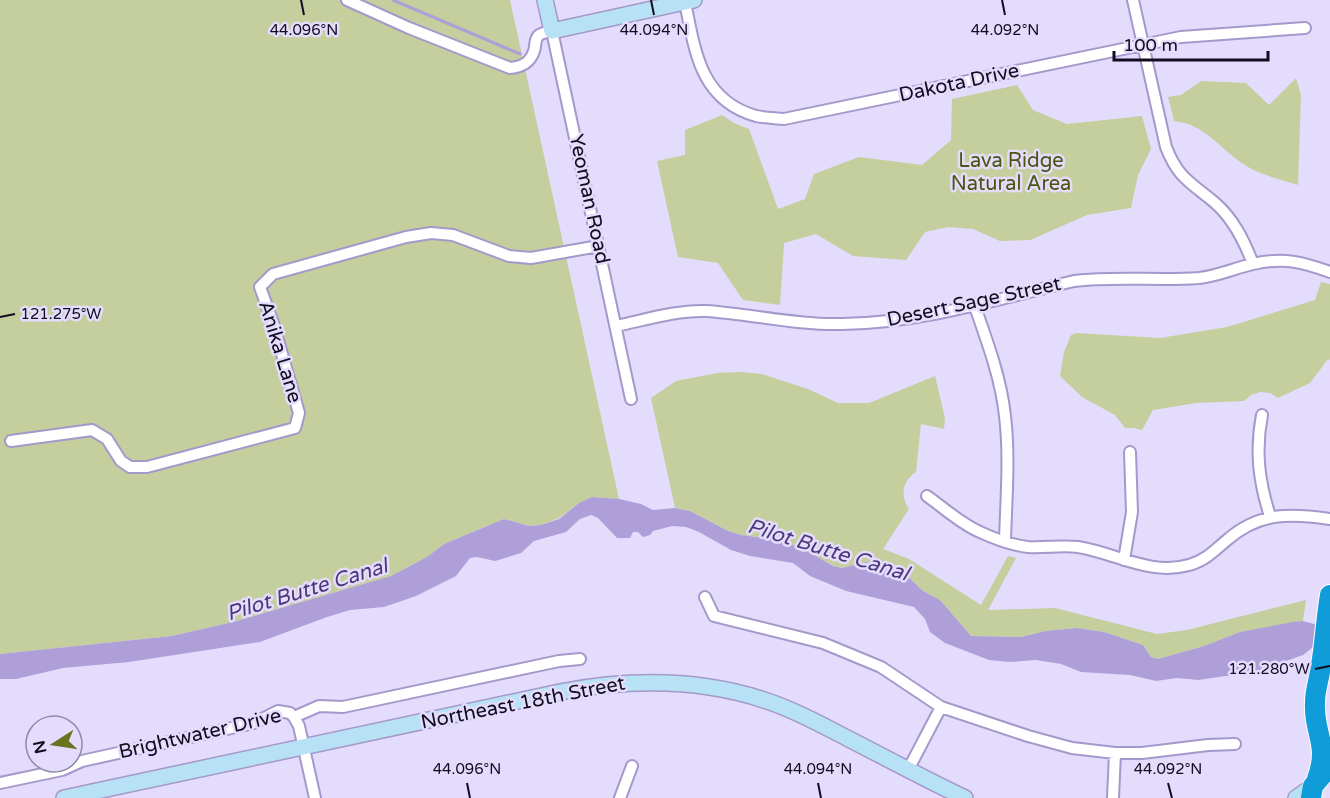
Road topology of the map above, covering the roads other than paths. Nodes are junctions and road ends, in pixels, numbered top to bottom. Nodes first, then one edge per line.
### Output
1 (347, 0) edge
2 (545, 0) edge
3 (1132, 0) edge
4 (690, 1) edge
5 (1305, 28) dead end
6 (552, 31) junction
7 (1142, 44) junction
8 (599, 246) junction
9 (1253, 264) junction
10 (1330, 272) edge
11 (974, 304) junction
12 (616, 326) junction
13 (631, 399) dead end
14 (1262, 416) dead end
15 (11, 441) dead end
16 (1130, 452) dead end
17 (927, 496) dead end
18 (1270, 516) junction
19 (1330, 519) edge
20 (1005, 542) junction
21 (1124, 560) junction
22 (705, 597) dead end
23 (1329, 604) edge
24 (580, 659) dead end
25 (1320, 672) junction
26 (941, 706) junction
27 (294, 717) junction
28 (1330, 724) edge
29 (1235, 744) dead end
30 (303, 747) junction
31 (1114, 753) junction
32 (632, 766) dead end
33 (908, 770) junction
34 (0, 783) edge
35 (1318, 783) edge
36 (63, 798) edge
37 (315, 798) edge
38 (620, 798) edge
39 (965, 798) edge
40 (1113, 798) edge
41 (1296, 798) edge

1 - 6 street
2 - 6 main road, Yeoman Road
3 - 7 street
4 - 6 main road
4 - 7 street, Dakota Drive
5 - 7 street, Dakota Drive
6 - 8 street, Yeoman Road
7 - 9 street
8 - 12 street, Yeoman Road
8 - 15 street, Anika Lane
9 - 10 street, Desert Sage Street
9 - 11 street, Desert Sage Street
11 - 12 street, Desert Sage Street
11 - 20 street
12 - 13 street, Yeoman Road
14 - 18 street
16 - 21 street
17 - 20 street
18 - 19 street
18 - 21 street
20 - 21 street
22 - 26 street
23 - 25 highway
24 - 27 street, Brightwater Drive
25 - 28 highway
25 - 35 highway
26 - 31 street
26 - 33 street
27 - 30 street, Brightwater Drive
27 - 34 street, Brightwater Drive
29 - 31 street
30 - 33 main road, Northeast 18th Street
30 - 36 main road, Northeast 18th Street
30 - 37 street, Brightwater Drive
31 - 40 street
32 - 38 street
33 - 39 main road, Northeast 18th Street
35 - 41 main road

